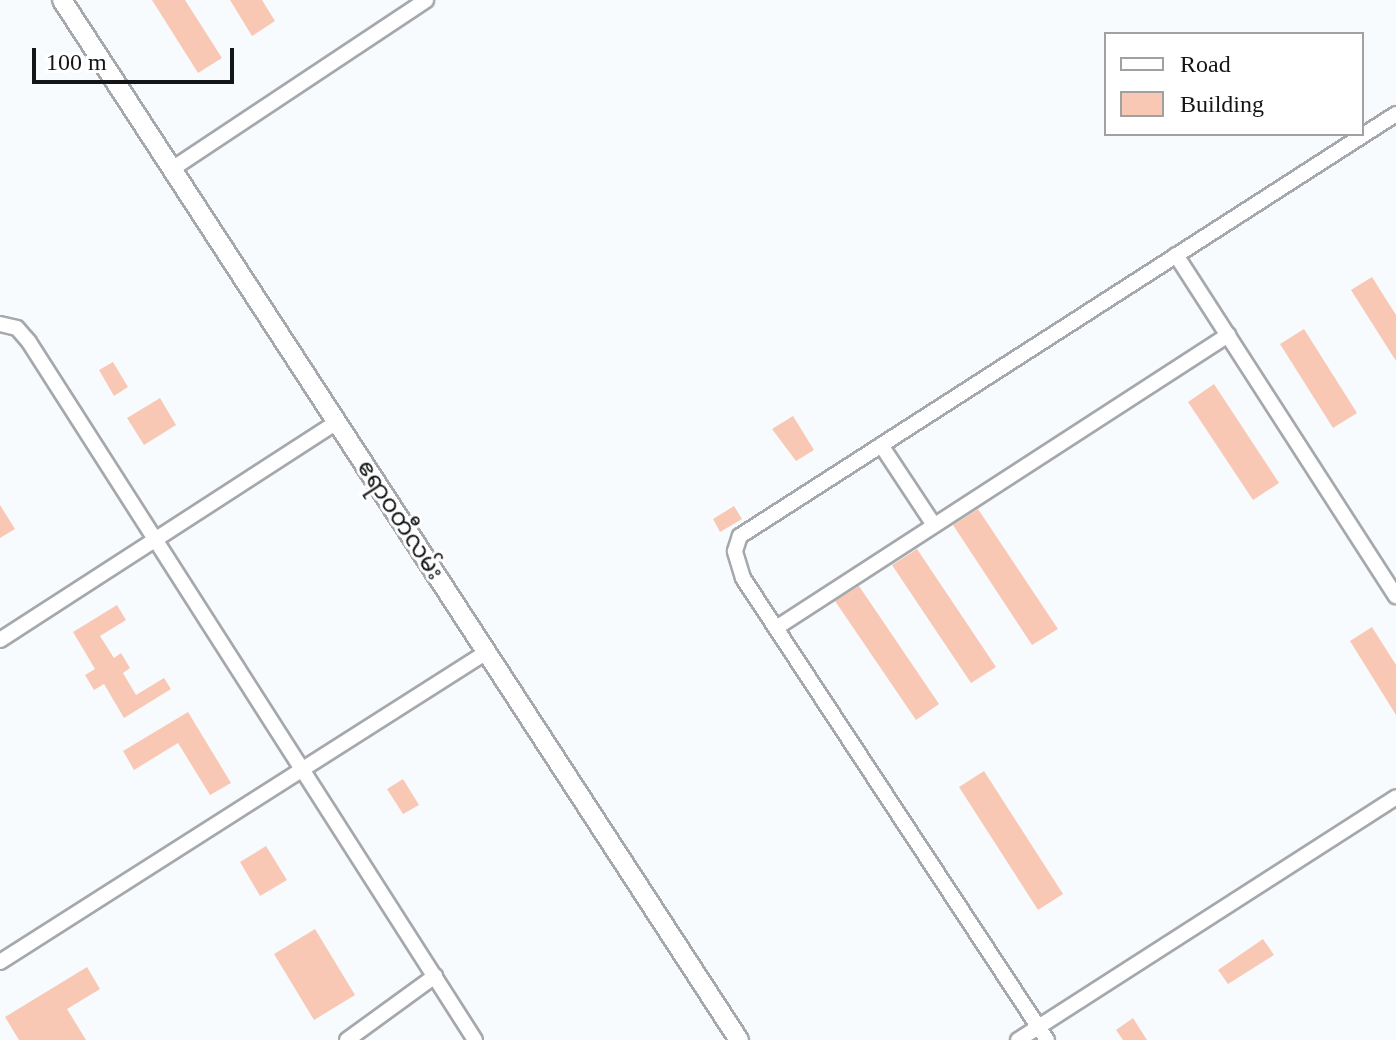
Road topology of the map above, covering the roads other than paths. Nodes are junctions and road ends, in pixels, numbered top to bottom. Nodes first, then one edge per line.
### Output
1 (62, 0) edge
2 (426, 0) edge
3 (1396, 114) edge
4 (1364, 135) edge
5 (1362, 136) edge
6 (172, 169) junction
7 (1176, 255) junction
8 (0, 324) edge
9 (1228, 335) junction
10 (337, 422) junction
11 (881, 445) junction
12 (934, 525) junction
13 (157, 538) junction
14 (1396, 596) edge
15 (776, 628) junction
16 (0, 640) edge
17 (485, 653) junction
18 (304, 768) junction
19 (1396, 797) edge
20 (0, 962) edge
21 (435, 976) junction
22 (1038, 1027) junction
23 (347, 1040) edge
24 (475, 1040) edge
25 (739, 1040) edge
26 (1018, 1040) edge
27 (1047, 1040) edge

1 - 6 street, ဧရာဝတီလမ်း
2 - 6 street
3 - 4 street
5 - 7 street
6 - 10 street, ဧရာဝတီလမ်း
7 - 9 street
7 - 11 street
8 - 13 street
9 - 12 street
9 - 14 street
10 - 13 street
10 - 17 street, ဧရာဝတီလမ်း
11 - 12 street
11 - 15 street
12 - 15 street
13 - 16 street
13 - 18 street
15 - 22 street
17 - 18 street
17 - 25 street, ဧရာဝတီလမ်း
18 - 20 street
18 - 21 street
19 - 22 street
21 - 23 street
21 - 24 street
22 - 26 street
22 - 27 street

